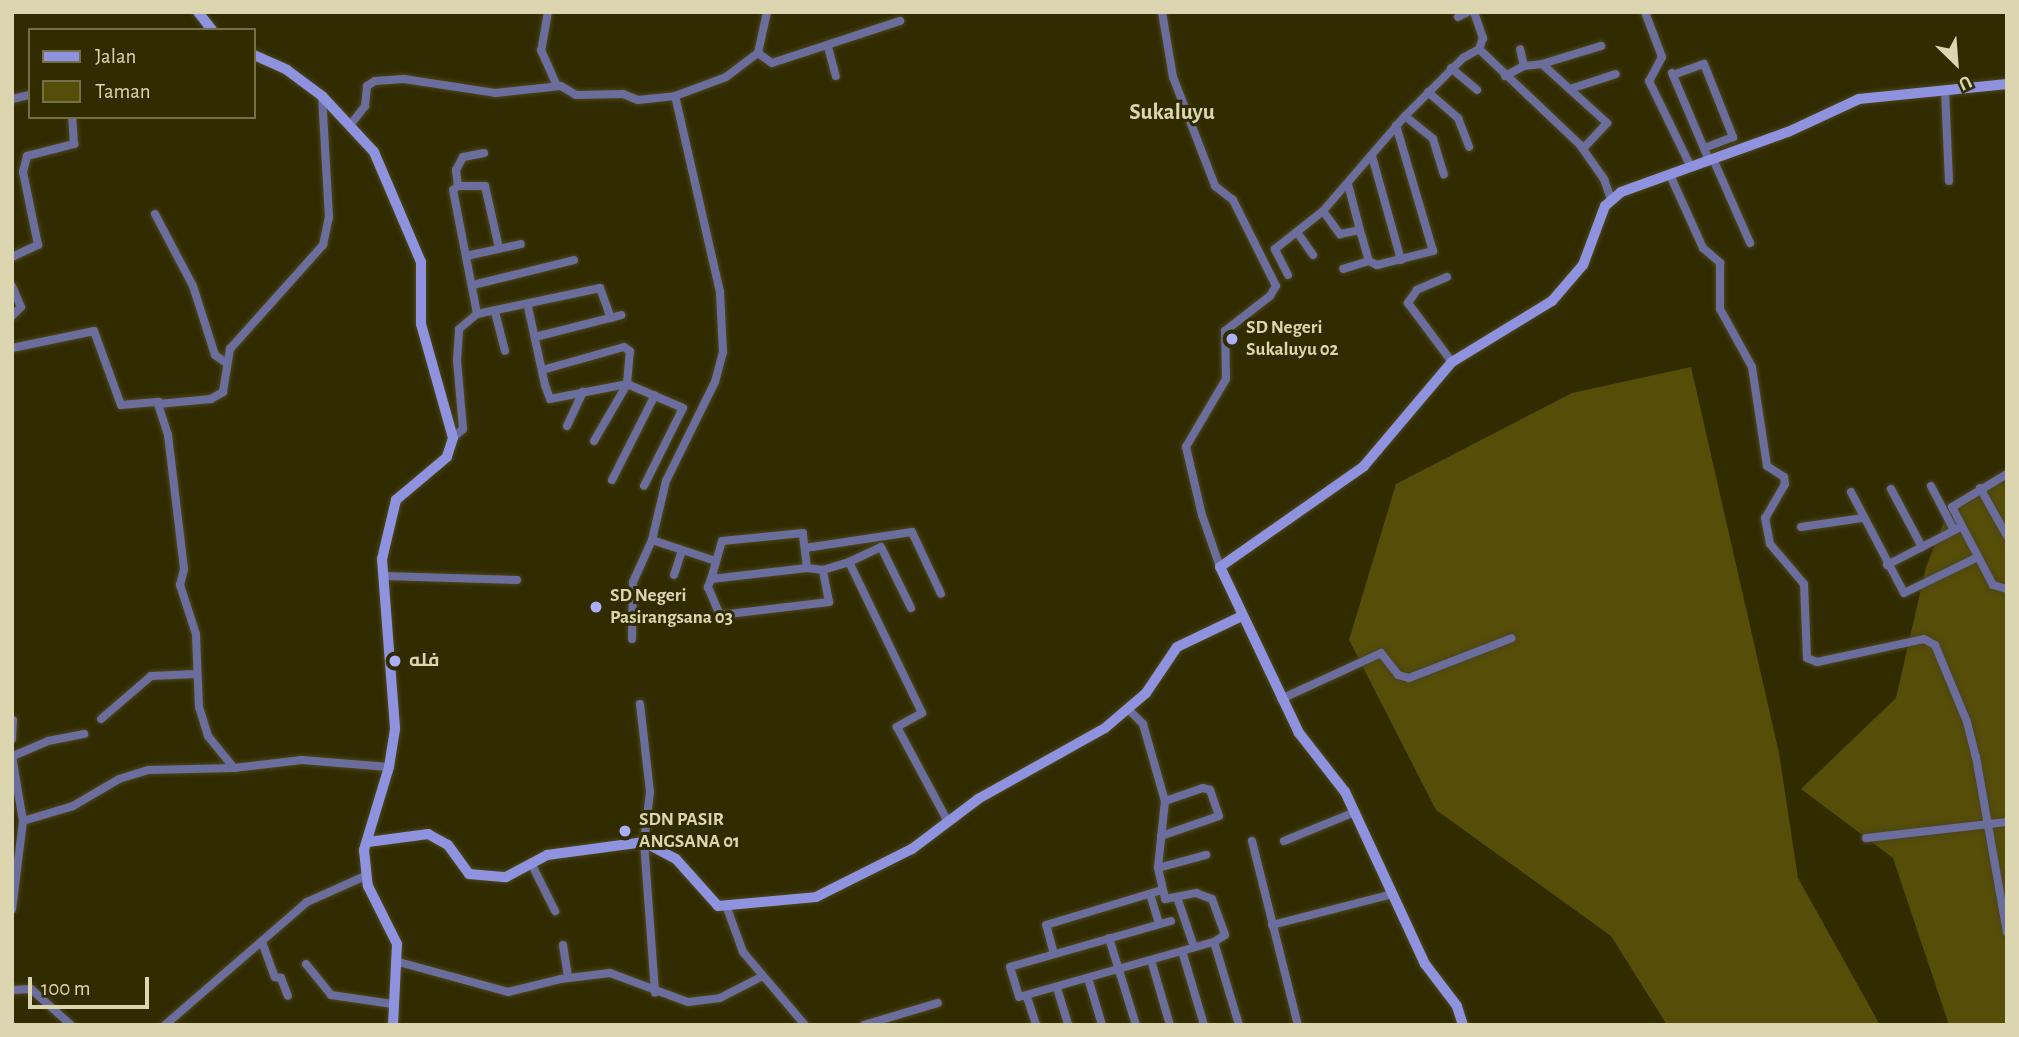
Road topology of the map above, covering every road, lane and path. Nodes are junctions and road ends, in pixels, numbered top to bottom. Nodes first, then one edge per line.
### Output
1 (198, 12) edge
2 (548, 12) edge
3 (766, 12) edge
4 (1162, 12) edge
5 (1468, 12) edge
6 (1474, 12) edge
7 (1645, 12) edge
8 (1458, 17) dead end
9 (900, 21) dead end
10 (210, 28) edge
11 (1601, 46) dead end
12 (828, 47) junction
13 (1479, 49) junction
14 (1520, 49) dead end
15 (758, 53) junction
16 (256, 56) edge
17 (1542, 64) junction
18 (1524, 66) junction
19 (1451, 68) junction
20 (1616, 74) dead end
21 (836, 76) dead end
22 (1504, 76) junction
23 (2007, 84) edge
24 (557, 86) junction
25 (1570, 89) junction
26 (1477, 90) dead end
27 (1945, 90) junction
28 (1428, 92) junction
29 (322, 96) junction
30 (675, 96) junction
31 (1405, 116) junction
32 (72, 119) edge
33 (351, 124) junction
34 (1396, 125) junction
35 (1469, 147) dead end
36 (1704, 148) junction
37 (1583, 149) junction
38 (484, 153) dead end
39 (1372, 156) junction
40 (1711, 160) junction
41 (1691, 167) junction
42 (1444, 174) dead end
43 (1670, 175) junction
44 (1949, 181) dead end
45 (1348, 184) junction
46 (458, 186) junction
47 (1611, 198) junction
48 (1323, 211) junction
49 (155, 214) dead end
50 (1360, 230) junction
51 (1297, 232) junction
52 (1750, 243) dead end
53 (521, 244) dead end
54 (499, 248) junction
55 (1313, 255) dead end
56 (466, 256) junction
57 (12, 257) edge
58 (574, 260) dead end
59 (1401, 260) junction
60 (1369, 261) junction
61 (1343, 269) dead end
62 (1288, 275) dead end
63 (1447, 277) dead end
64 (473, 285) junction
65 (12, 286) edge
66 (528, 307) junction
67 (495, 312) junction
68 (477, 314) junction
69 (621, 315) dead end
70 (12, 316) edge
71 (611, 318) junction
72 (536, 337) junction
73 (12, 348) edge
74 (505, 351) dead end
75 (225, 362) junction
76 (1452, 362) junction
77 (542, 370) junction
78 (627, 384) junction
79 (583, 392) junction
80 (655, 395) junction
81 (159, 402) junction
82 (567, 426) dead end
83 (453, 438) junction
84 (594, 441) dead end
85 (2007, 474) edge
86 (612, 480) dead end
87 (644, 486) dead end
88 (1931, 486) dead end
89 (1980, 488) junction
90 (1891, 489) dead end
91 (1851, 492) dead end
92 (1863, 518) junction
93 (1801, 527) dead end
94 (1958, 529) junction
95 (891, 535) junction
96 (2007, 536) edge
97 (652, 540) junction
98 (881, 547) junction
99 (1922, 547) junction
100 (805, 548) junction
101 (682, 550) junction
102 (1978, 556) junction
103 (716, 561) junction
104 (849, 562) junction
105 (1887, 565) junction
106 (1220, 567) junction
107 (807, 568) junction
108 (823, 569) junction
109 (674, 575) dead end
110 (384, 576) junction
111 (711, 579) junction
112 (517, 580) dead end
113 (2007, 589) edge
114 (941, 594) dead end
115 (911, 608) dead end
116 (1242, 616) junction
117 (1512, 638) dead end
118 (632, 639) dead end
119 (196, 674) junction
120 (1281, 699) junction
121 (640, 704) dead end
122 (1129, 710) junction
123 (101, 719) dead end
124 (13, 720) edge
125 (84, 734) dead end
126 (12, 739) edge
127 (13, 756) edge
128 (389, 767) junction
129 (234, 768) junction
130 (1165, 801) junction
131 (1355, 813) junction
132 (947, 820) junction
133 (23, 821) junction
134 (2007, 822) edge
135 (1989, 823) junction
136 (1161, 836) junction
137 (1866, 838) dead end
138 (1252, 841) dead end
139 (1284, 841) dead end
140 (368, 842) junction
141 (645, 842) junction
142 (1206, 855) dead end
143 (530, 863) junction
144 (1158, 868) junction
145 (365, 876) junction
146 (1162, 890) junction
147 (1150, 894) junction
148 (1393, 894) junction
149 (1177, 897) junction
150 (727, 908) junction
151 (12, 909) edge
152 (555, 911) dead end
153 (1171, 920) dead end
154 (1159, 924) junction
155 (1272, 925) junction
156 (2007, 932) edge
157 (1110, 938) junction
158 (262, 942) junction
159 (1214, 942) junction
160 (563, 945) dead end
161 (1194, 947) junction
162 (1182, 951) junction
163 (1054, 954) junction
164 (1151, 960) junction
165 (395, 961) junction
166 (306, 964) dead end
167 (1119, 969) junction
168 (761, 977) junction
169 (568, 978) junction
170 (1088, 978) junction
171 (1057, 988) junction
172 (12, 990) edge
173 (655, 993) junction
174 (288, 996) dead end
175 (1027, 997) junction
176 (938, 1003) dead end
177 (392, 1004) junction
178 (71, 1025) edge
179 (165, 1025) edge
180 (393, 1025) edge
181 (805, 1025) edge
182 (864, 1025) edge
183 (1036, 1025) edge
184 (1069, 1025) edge
185 (1102, 1025) edge
186 (1136, 1025) edge
187 (1170, 1025) edge
188 (1204, 1025) edge
189 (1238, 1025) edge
190 (1298, 1025) edge
191 (1463, 1025) edge

1 - 10 street
2 - 24 street
3 - 15 street
4 - 106 street
5 - 8 street
6 - 13 street
7 - 41 street
9 - 12 street
11 - 17 street
12 - 15 street
12 - 21 street
13 - 19 street
13 - 22 street
14 - 18 street
15 - 30 street
16 - 29 street
17 - 18 street
17 - 25 street
18 - 22 street
19 - 26 street
19 - 28 street
20 - 25 street
22 - 37 street
23 - 27 street
24 - 30 street
24 - 33 street
25 - 37 street
27 - 40 street
27 - 44 street
28 - 31 street
28 - 35 street
29 - 33 street
29 - 75 street
30 - 97 street
31 - 34 street
31 - 42 street
32 - 57 street
33 - 83 street
34 - 39 street
34 - 59 street
36 - 36 street
36 - 40 street
37 - 47 street
38 - 46 street
39 - 45 street
39 - 59 street
40 - 41 street
40 - 52 street
41 - 43 street
43 - 47 street
43 - 135 street
45 - 48 street
45 - 50 street
46 - 54 street
46 - 56 street
47 - 76 street
48 - 50 street
48 - 51 street
49 - 75 street
50 - 60 street
51 - 55 street
51 - 62 street
53 - 54 street
54 - 56 street
56 - 64 street
58 - 64 street
59 - 60 street
60 - 61 street
63 - 76 street
64 - 68 street
65 - 70 street
66 - 67 street
66 - 71 street
66 - 72 street
67 - 68 street
67 - 74 street
68 - 83 street
69 - 71 street
71 - 72 street
72 - 77 street
73 - 81 street
75 - 81 street
76 - 106 street
77 - 78 street
77 - 79 street
78 - 79 street
78 - 80 street
78 - 84 street
79 - 82 street
80 - 86 street
80 - 87 street
81 - 119 street
83 - 110 street
85 - 89 street
88 - 94 street
89 - 94 street
89 - 96 street
90 - 99 street
91 - 92 street
92 - 93 street
92 - 105 street
94 - 99 street
94 - 102 street
95 - 98 street
95 - 100 street
95 - 114 street
97 - 101 street
97 - 118 street
98 - 104 street
98 - 115 street
99 - 105 street
100 - 103 street
100 - 107 street
101 - 103 street
101 - 109 street
102 - 105 street
102 - 113 street
103 - 111 street
104 - 108 street
104 - 132 street
106 - 116 street
107 - 108 street
107 - 111 street
108 - 111 street
110 - 112 street
110 - 128 street
116 - 120 street
116 - 122 street
117 - 120 street
119 - 123 street
119 - 129 street
120 - 131 street
121 - 141 street
122 - 130 street
122 - 132 street
124 - 126 street
125 - 127 street
127 - 133 street
128 - 129 street
128 - 140 street
129 - 133 street
130 - 136 street
130 - 136 street
131 - 139 street
131 - 148 street
132 - 150 street
133 - 151 street
134 - 135 street
135 - 137 street
135 - 156 street
136 - 144 street
138 - 155 street
140 - 143 street
140 - 145 street
141 - 143 street
141 - 150 street
141 - 173 street
142 - 144 street
143 - 152 street
144 - 146 street
145 - 158 street
145 - 165 street
146 - 147 street
146 - 149 street
147 - 154 street
147 - 163 street
148 - 155 street
148 - 191 street
149 - 159 street
149 - 161 street
150 - 168 street
153 - 154 street
154 - 157 street
155 - 190 street
157 - 163 street
157 - 167 street
158 - 174 street
158 - 179 street
159 - 161 street
159 - 189 street
160 - 169 street
161 - 162 street
162 - 164 street
162 - 188 street
163 - 175 street
164 - 167 street
164 - 187 street
165 - 169 street
165 - 177 street
166 - 177 street
167 - 170 street
167 - 186 street
168 - 173 street
168 - 181 street
169 - 173 street
170 - 171 street
170 - 185 street
171 - 175 street
171 - 184 street
172 - 178 street
175 - 183 street
176 - 182 street
177 - 180 street

